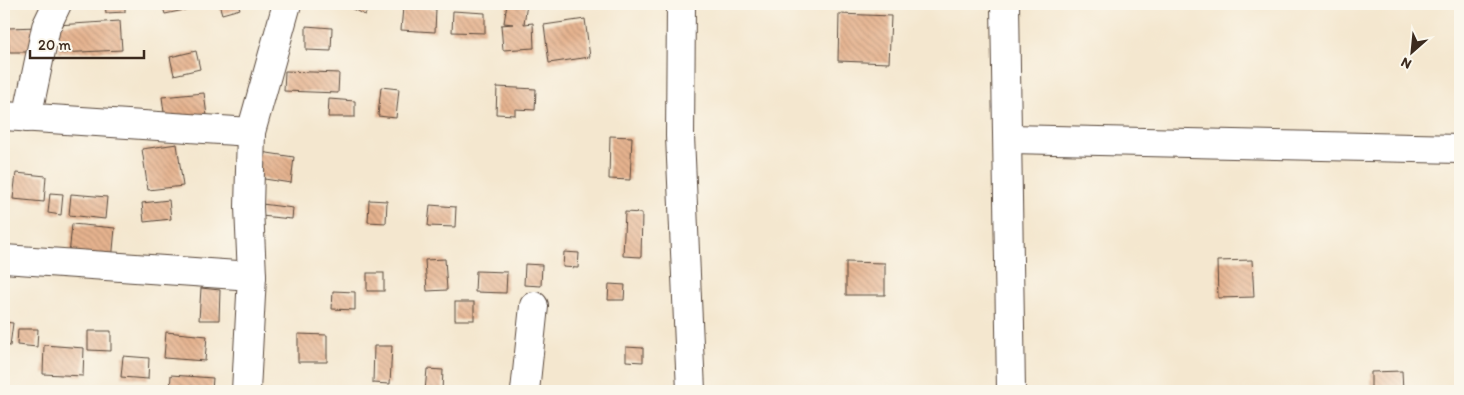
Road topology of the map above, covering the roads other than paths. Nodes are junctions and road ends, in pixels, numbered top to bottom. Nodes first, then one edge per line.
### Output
1 (57, 4) edge
2 (287, 4) edge
3 (681, 4) edge
4 (1005, 4) edge
5 (16, 117) edge
6 (251, 132) junction
7 (1009, 140) junction
8 (1460, 148) edge
9 (4, 259) edge
10 (252, 276) junction
11 (534, 306) dead end
12 (246, 391) edge
13 (525, 391) edge
14 (691, 391) edge
15 (1011, 391) edge

1 - 5 street
2 - 6 street
3 - 14 street
4 - 7 street
5 - 6 street
6 - 10 street
7 - 8 street
7 - 15 street
9 - 10 street
10 - 12 street
11 - 13 street

